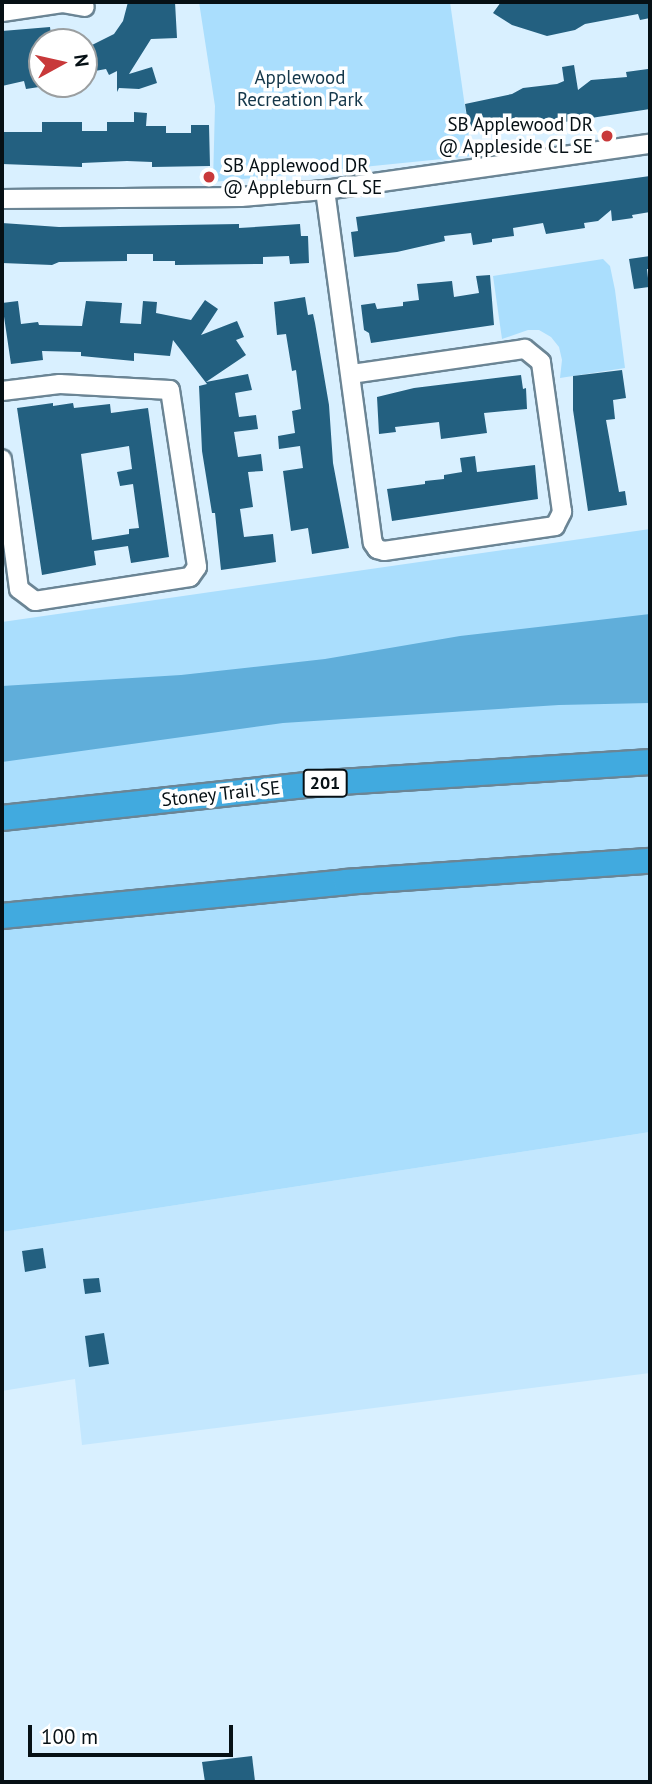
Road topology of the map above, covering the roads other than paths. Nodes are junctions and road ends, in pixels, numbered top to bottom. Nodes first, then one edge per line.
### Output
1 (85, 7) dead end
2 (2, 12) edge
3 (650, 144) edge
4 (325, 190) junction
5 (2, 200) edge
6 (351, 374) junction
7 (2, 391) edge
8 (2, 459) edge
9 (650, 762) edge
10 (2, 818) edge
11 (650, 861) edge
12 (2, 916) edge

1 - 2 street
3 - 4 street
4 - 5 street
4 - 6 street
6 - 6 street
7 - 8 street
9 - 10 highway, Stoney Trail SE / 201
11 - 12 highway

